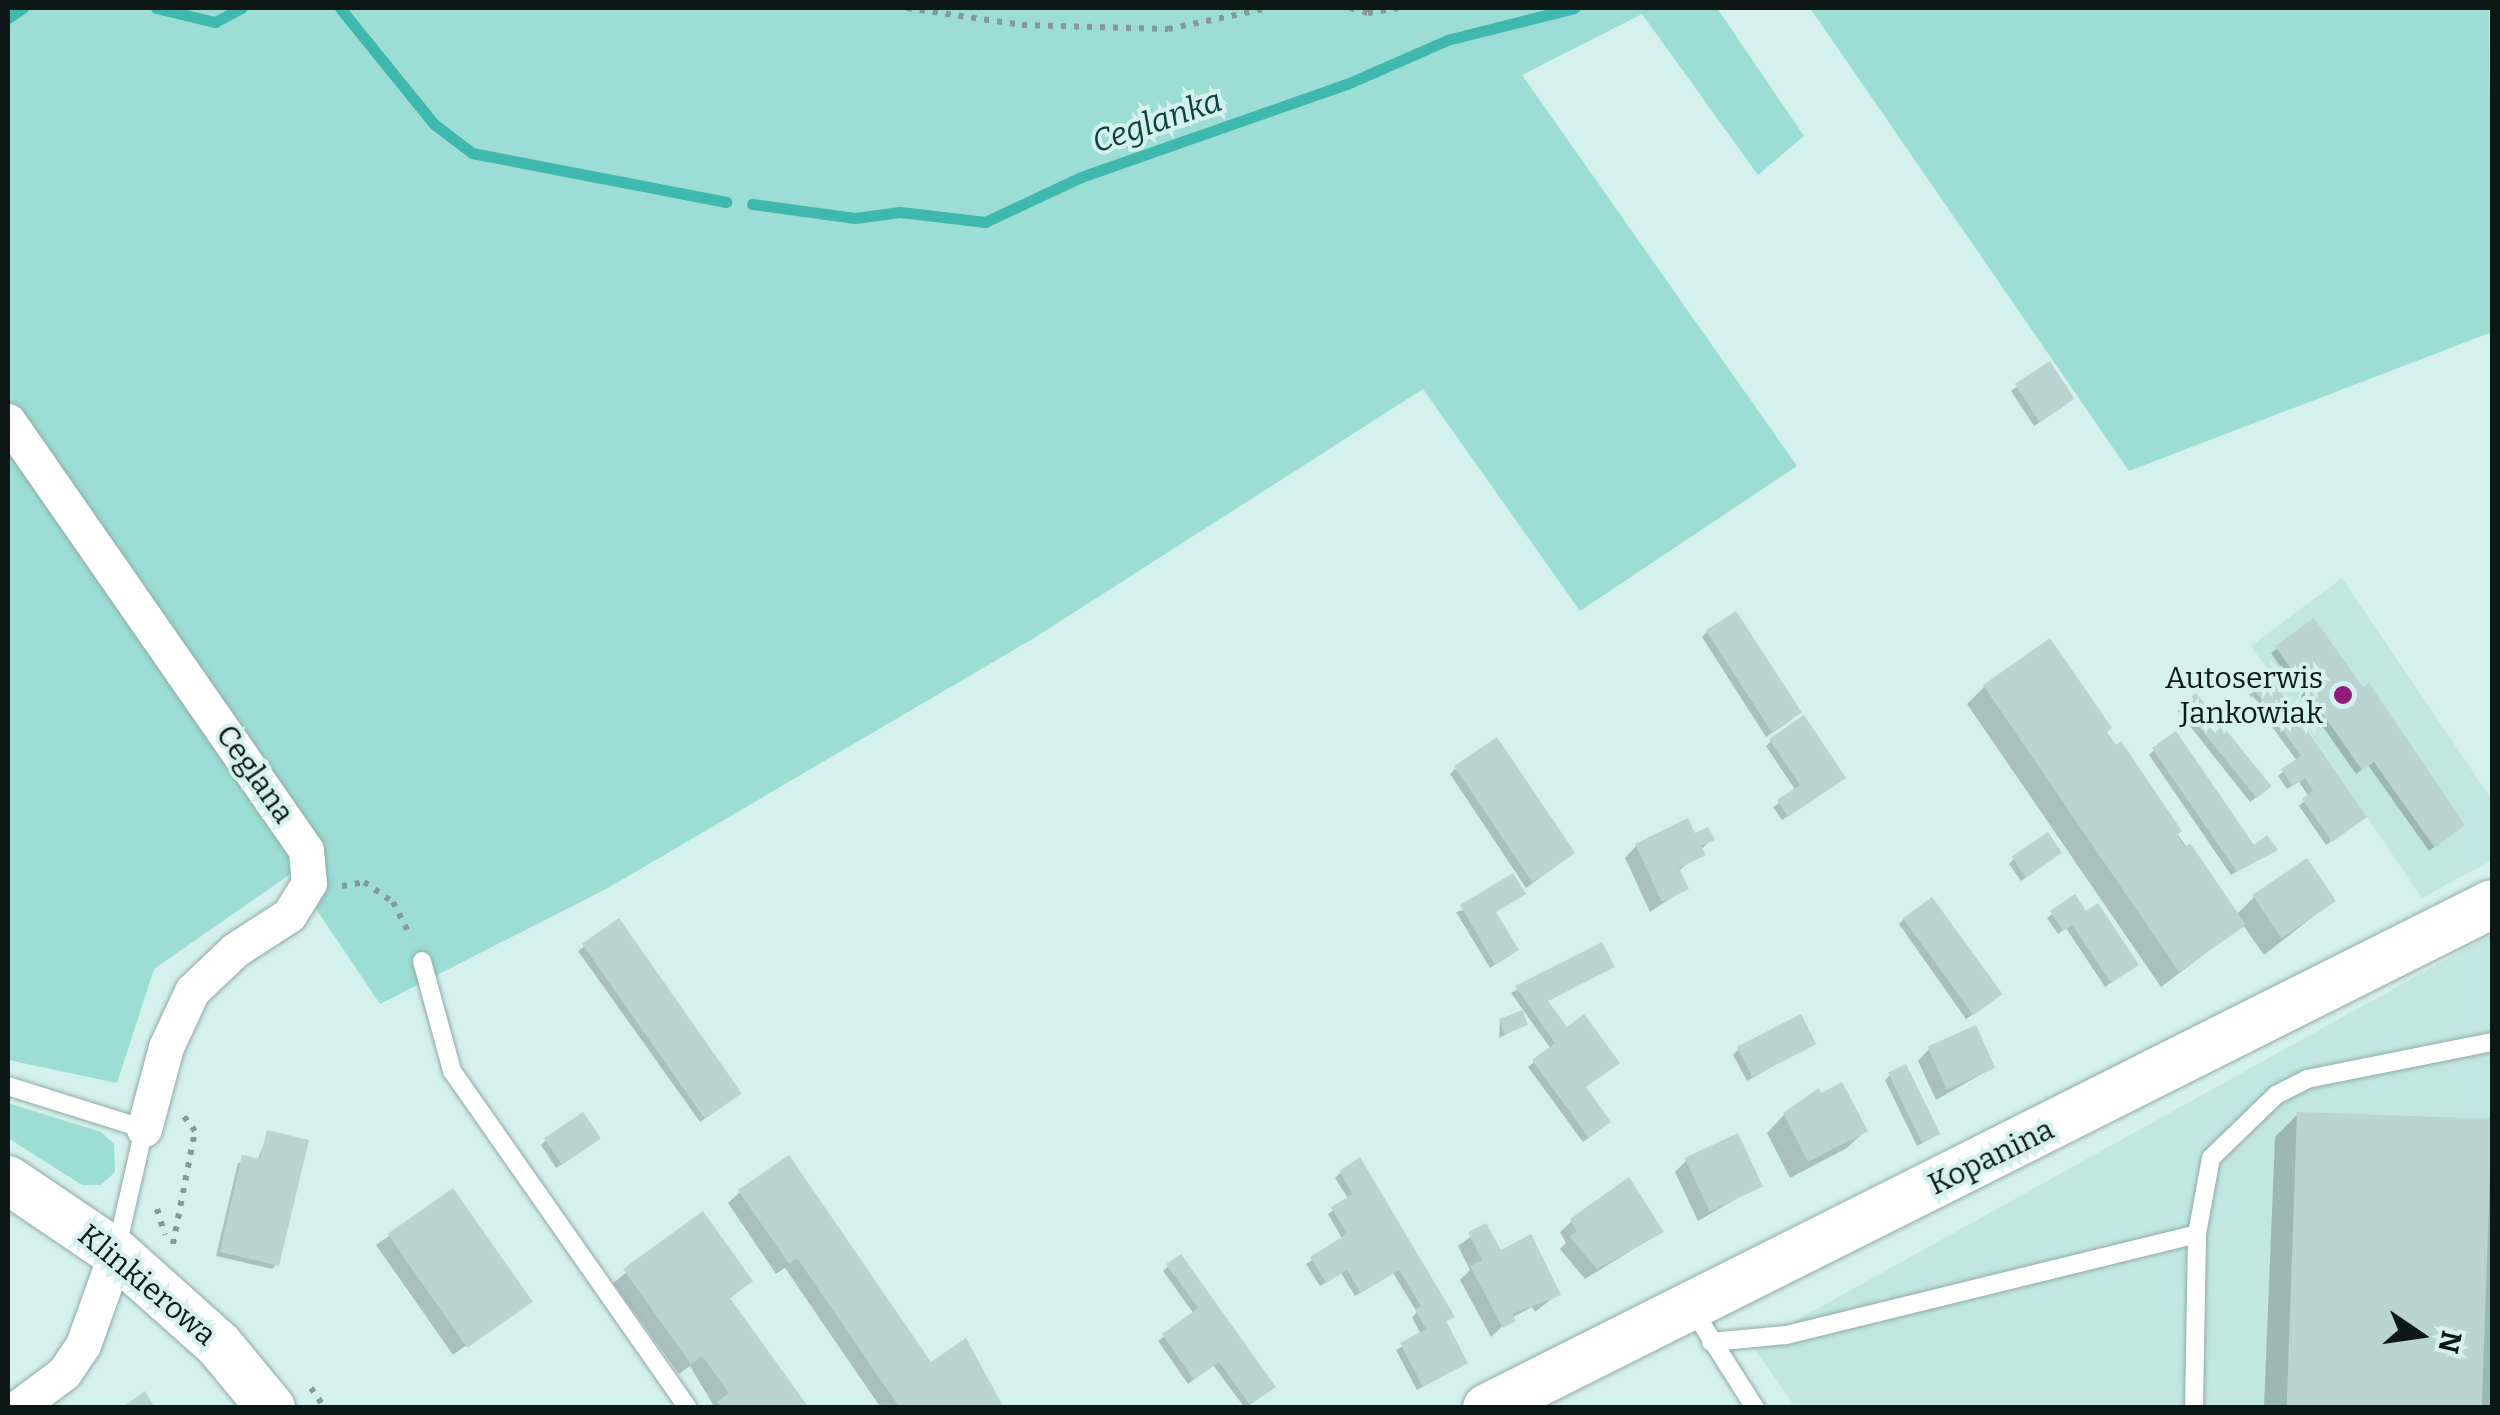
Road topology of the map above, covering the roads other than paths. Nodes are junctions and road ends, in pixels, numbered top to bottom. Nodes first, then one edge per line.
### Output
1 (8, 421) edge
2 (2492, 904) edge
3 (422, 960) road end
4 (2492, 1042) edge
5 (8, 1086) edge
6 (144, 1129) junction
7 (8, 1180) edge
8 (2197, 1234) junction
9 (116, 1253) junction
10 (1701, 1324) junction
11 (289, 1395) edge
12 (39, 1402) edge
13 (688, 1408) edge
14 (1487, 1408) edge
15 (1755, 1408) edge
16 (2194, 1408) edge

1 - 6 street, Ceglana
2 - 10 street, Kopanina
3 - 13 lane
4 - 8 lane
5 - 6 lane
6 - 9 lane
7 - 9 street, Klinkierowa
8 - 10 lane
8 - 16 lane
9 - 11 street, Klinkierowa
9 - 12 street
10 - 14 street, Kopanina
10 - 15 lane

